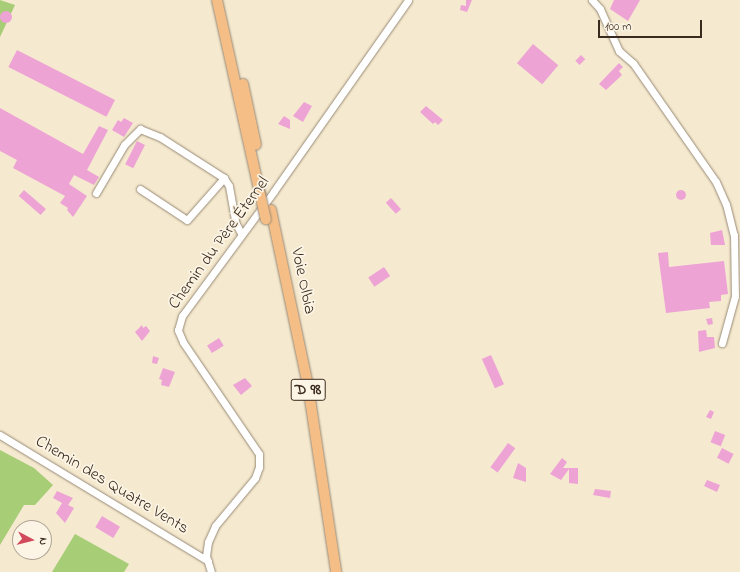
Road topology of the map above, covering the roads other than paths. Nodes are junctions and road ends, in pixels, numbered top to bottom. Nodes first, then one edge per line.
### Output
1 (217, 0) edge
2 (224, 0) edge
3 (408, 0) edge
4 (592, 0) edge
5 (224, 178) junction
6 (140, 188) dead end
7 (96, 193) dead end
8 (263, 193) junction
9 (268, 215) junction
10 (241, 233) junction
11 (722, 343) dead end
12 (0, 435) edge
13 (208, 561) junction
14 (211, 572) edge
15 (329, 572) edge
16 (336, 572) edge

1 - 8 highway, Voie Olbia / D 98
2 - 8 highway, Voie Olbia / D 98
3 - 10 street, Chemin du Père Éternel
4 - 11 street
5 - 6 street
5 - 7 street
5 - 10 street
8 - 9 highway, Voie Olbia / D 98, bridge
9 - 15 highway, Voie Olbia / D 98
9 - 16 highway, Voie Olbia / D 98
10 - 13 street, Chemin du Père Éternel
12 - 13 street, Chemin des Quatre Vents
13 - 14 street, Chemin du Père Éternel

